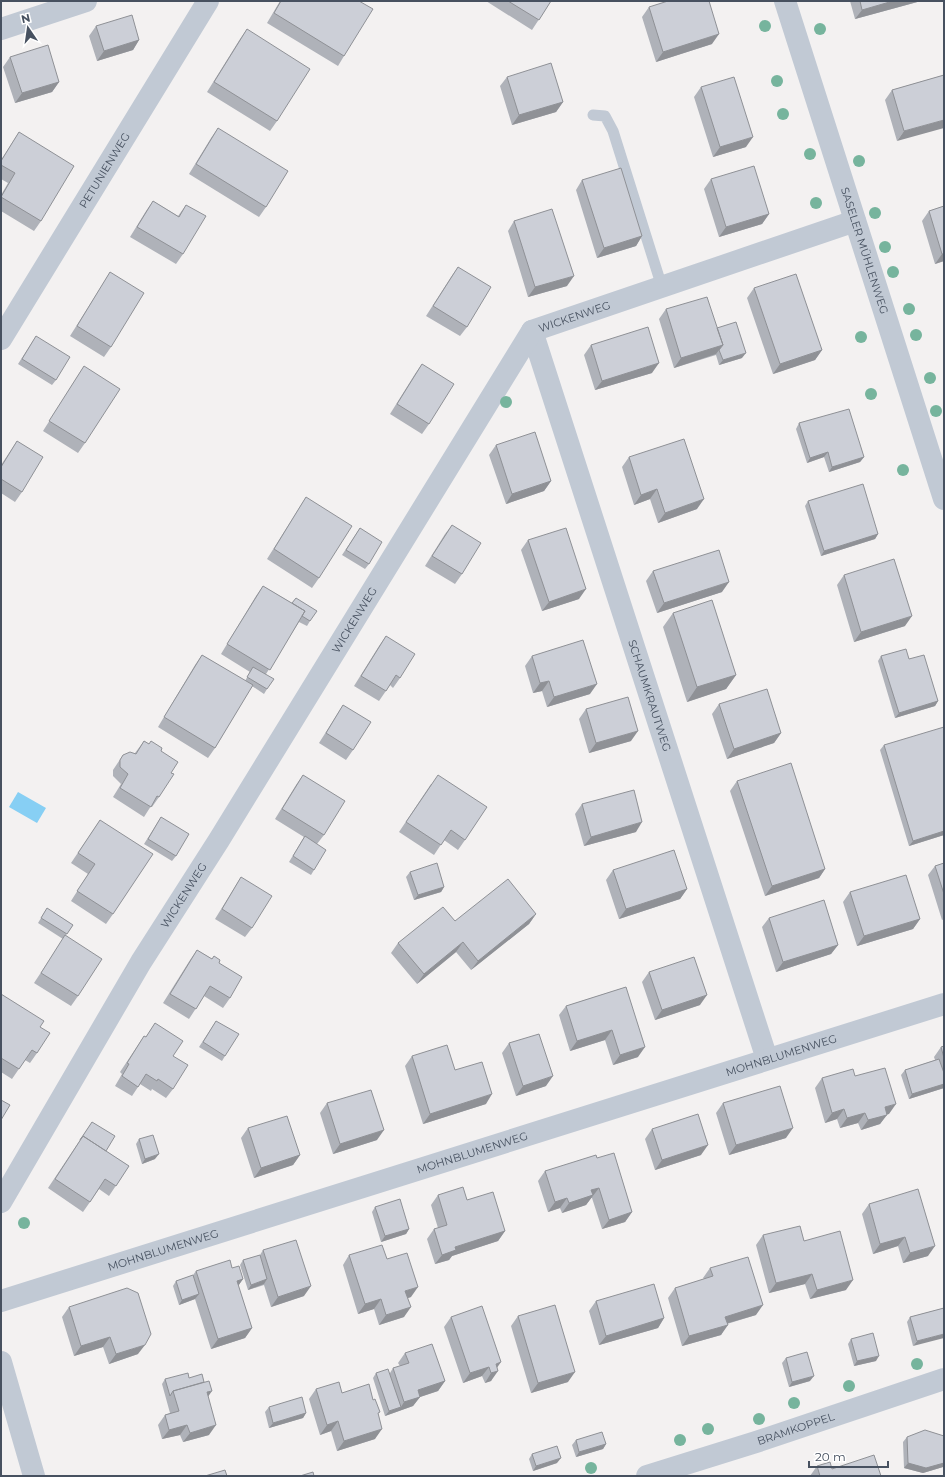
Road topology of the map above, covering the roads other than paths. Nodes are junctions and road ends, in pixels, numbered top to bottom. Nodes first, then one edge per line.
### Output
1 (86, 1) edge
2 (208, 1) edge
3 (785, 1) edge
4 (1, 29) edge
5 (593, 116) dead end
6 (855, 221) junction
7 (662, 287) junction
8 (532, 331) junction
9 (1, 339) edge
10 (944, 500) edge
11 (944, 1004) edge
12 (767, 1059) junction
13 (1, 1202) edge
14 (1, 1301) edge
15 (1, 1362) edge
16 (944, 1380) edge
17 (34, 1476) edge
18 (647, 1476) edge

1 - 4 street
2 - 9 street, PETUNIENWEG
3 - 6 street, SASELER MÜHLENWEG
5 - 7 lane
6 - 7 street, WICKENWEG
6 - 10 street, SASELER MÜHLENWEG
7 - 8 street, WICKENWEG
8 - 12 street, SCHAUMKRAUTWEG
8 - 13 street, WICKENWEG
11 - 12 street, MOHNBLUMENWEG
12 - 14 street, MOHNBLUMENWEG
15 - 17 street
16 - 18 street, BRAMKOPPEL

